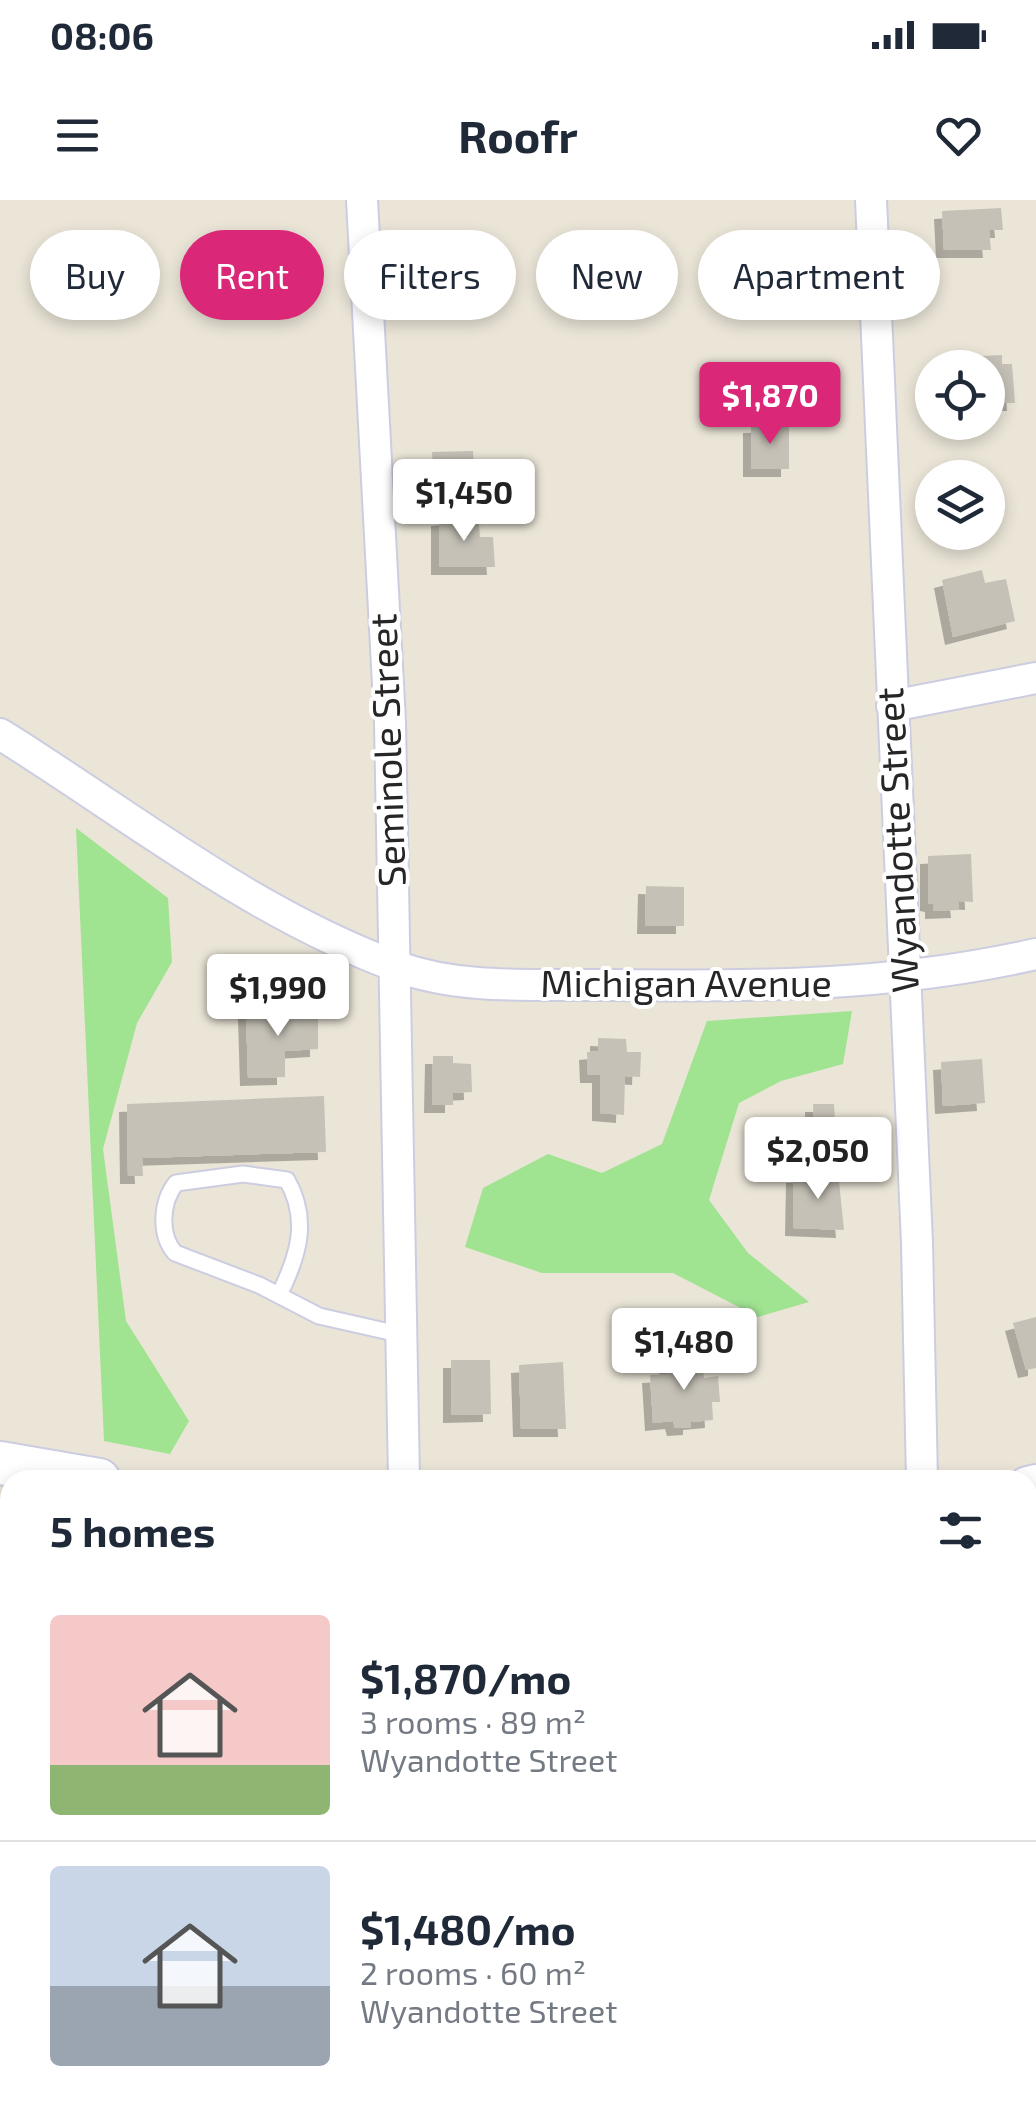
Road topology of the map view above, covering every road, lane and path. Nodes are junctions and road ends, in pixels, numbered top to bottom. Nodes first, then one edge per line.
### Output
1 (362, 200) edge
2 (871, 200) edge
3 (1036, 678) edge
4 (892, 706) junction
5 (0, 734) edge
6 (1036, 954) edge
7 (395, 966) junction
8 (904, 979) junction
9 (279, 1296) junction
10 (403, 1335) junction
11 (0, 1463) edge
12 (41, 1470) edge
13 (404, 1470) edge
14 (922, 1470) edge

1 - 7 street, Seminole Street
2 - 4 street, Wyandotte Street
3 - 4 street
4 - 8 street, Wyandotte Street
5 - 7 street, Michigan Avenue
6 - 8 street, Michigan Avenue
7 - 8 street, Michigan Avenue
7 - 10 street, Seminole Street
8 - 14 street, Wyandotte Street
9 - 9 lane
9 - 10 lane
10 - 13 street, Seminole Street
11 - 12 main road

